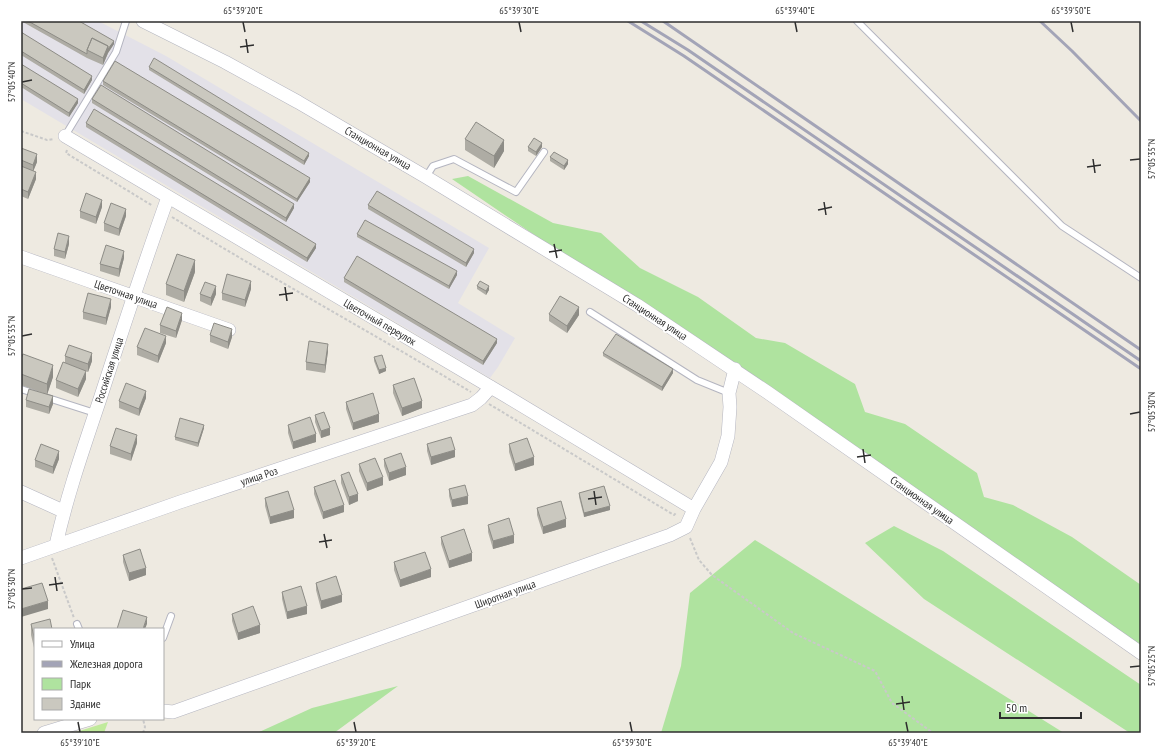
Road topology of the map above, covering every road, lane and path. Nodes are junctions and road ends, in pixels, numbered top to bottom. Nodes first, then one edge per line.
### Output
1 (126, 21) edge
2 (143, 21) edge
3 (857, 21) edge
4 (21, 131) edge
5 (65, 136) junction
6 (544, 152) dead end
7 (426, 177) junction
8 (168, 197) junction
9 (21, 257) edge
10 (1141, 278) edge
11 (133, 297) junction
12 (590, 312) dead end
13 (231, 331) edge
14 (735, 369) junction
15 (491, 387) junction
16 (21, 389) edge
17 (729, 393) junction
18 (95, 413) junction
19 (21, 492) edge
20 (694, 509) junction
21 (63, 511) junction
22 (686, 528) junction
23 (52, 546) junction
24 (21, 558) edge
25 (171, 616) dead end
26 (78, 627) edge
27 (164, 635) edge
28 (1141, 653) edge
29 (164, 710) edge
30 (87, 720) edge
31 (143, 720) edge
32 (44, 733) edge
33 (142, 733) edge
34 (933, 733) edge

1 - 5 lane
2 - 7 street, Станционная улица
3 - 10 lane
4 - 5 path
5 - 8 street, Цветочный переулок
6 - 7 lane
7 - 14 street, Станционная улица
8 - 11 street, Российская улица
8 - 15 street, Цветочный переулок
9 - 11 street, Цветочная улица
11 - 13 street, Цветочная улица
11 - 18 street, Российская улица
12 - 17 lane
14 - 17 street
14 - 28 street, Станционная улица
15 - 20 street, Цветочный переулок
15 - 23 street, улица Роз
16 - 18 lane
17 - 20 street
18 - 21 street, Российская улица
19 - 21 street
20 - 22 street
21 - 23 street, Российская улица
22 - 29 street, Широтная улица
22 - 34 path
23 - 24 street, улица Роз
23 - 26 path
25 - 27 lane
30 - 32 street
31 - 33 path

